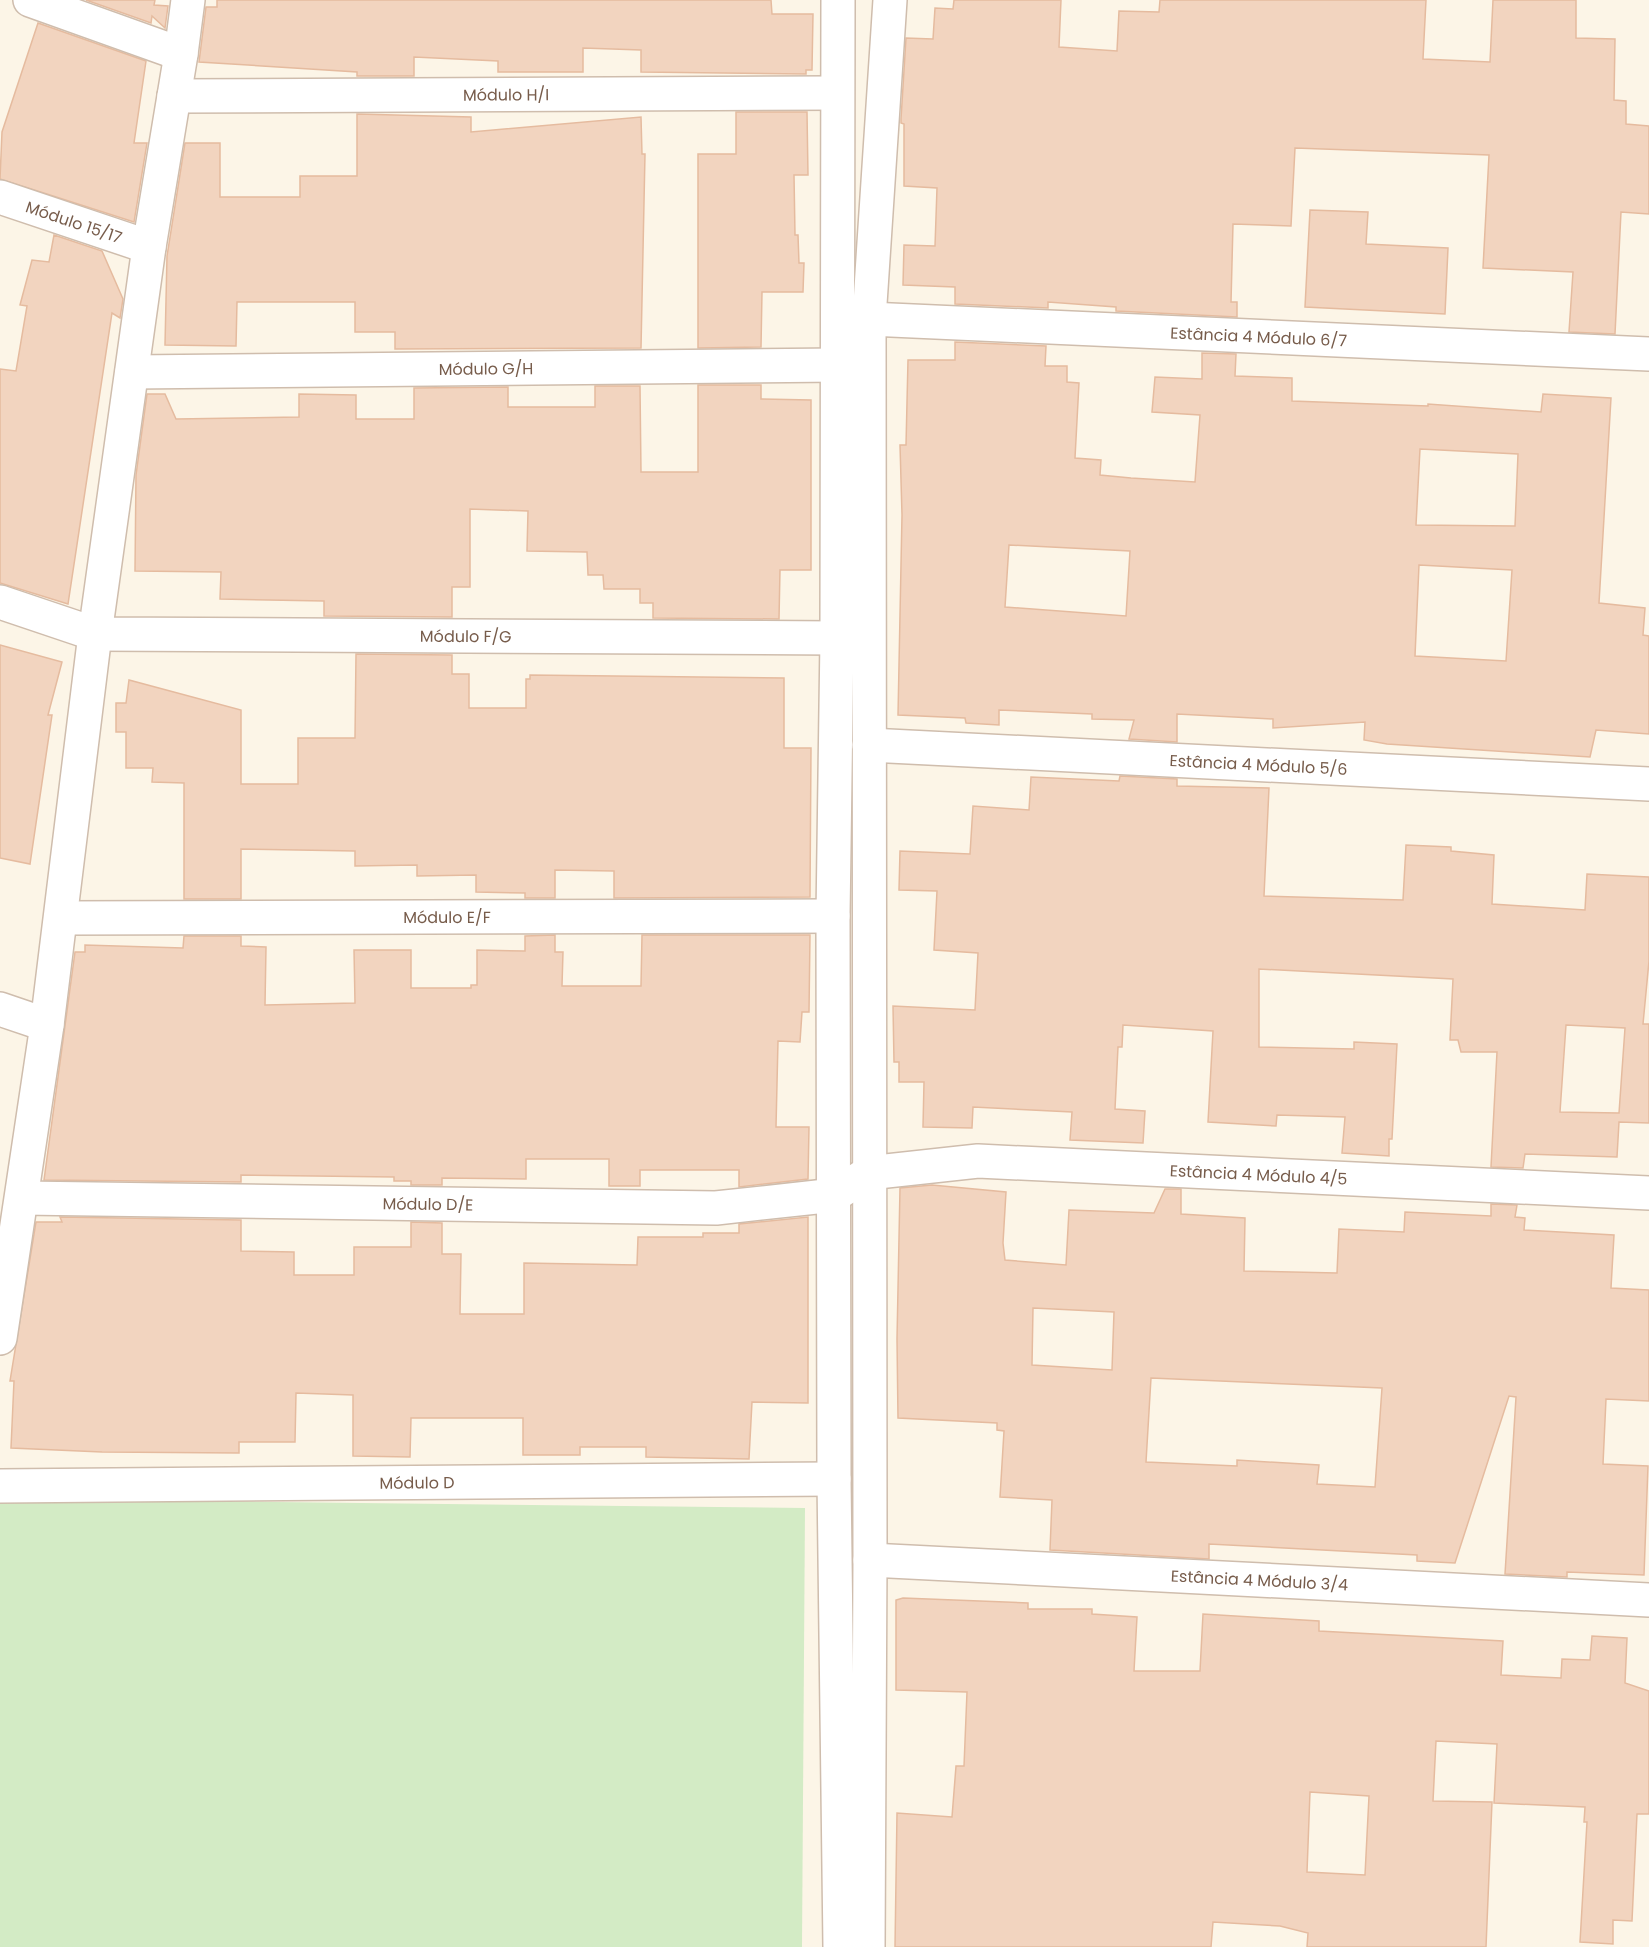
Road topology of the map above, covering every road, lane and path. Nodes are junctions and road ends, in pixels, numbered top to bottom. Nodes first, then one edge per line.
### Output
1 (30, 0) edge
2 (188, 0) edge
3 (838, 0) edge
4 (890, 0) edge
5 (182, 54) junction
6 (837, 93) junction
7 (174, 96) junction
8 (0, 197) edge
9 (149, 247) junction
10 (869, 319) junction
11 (1649, 354) edge
12 (839, 365) junction
13 (132, 372) junction
14 (853, 572) junction
15 (0, 602) edge
16 (95, 634) junction
17 (837, 638) junction
18 (869, 745) junction
19 (1649, 784) edge
20 (833, 916) junction
21 (61, 918) junction
22 (0, 1009) edge
23 (47, 1025) junction
24 (868, 1173) junction
25 (1649, 1193) edge
26 (835, 1195) junction
27 (22, 1198) junction
28 (0, 1338) edge
29 (834, 1479) junction
30 (0, 1486) edge
31 (870, 1560) junction
32 (1649, 1600) edge
33 (840, 1947) edge
34 (868, 1947) edge

1 - 5 street
2 - 5 street
3 - 6 street
4 - 10 street
5 - 7 street
6 - 7 street, Módulo H/I
6 - 12 street
7 - 9 street
8 - 9 street, Módulo 15/17
9 - 13 street
10 - 11 street, Estância 4 Módulo 6/7
10 - 14 street
12 - 13 street, Módulo G/H
12 - 14 street
13 - 16 street
14 - 17 street
14 - 18 street
15 - 16 street, Módulo F/G
16 - 17 street, Módulo F/G
16 - 21 street
17 - 20 street
18 - 19 street, Estância 4 Módulo 5/6
18 - 24 street
20 - 21 street, Módulo E/F
20 - 26 street
21 - 23 street
22 - 23 street
23 - 27 street
24 - 25 street, Estância 4 Módulo 4/5
24 - 26 street
24 - 31 street
26 - 27 street, Módulo D/E
26 - 29 street
27 - 28 street
29 - 30 street, Módulo D
29 - 31 street
29 - 33 street
31 - 32 street, Estância 4 Módulo 3/4
31 - 34 street

